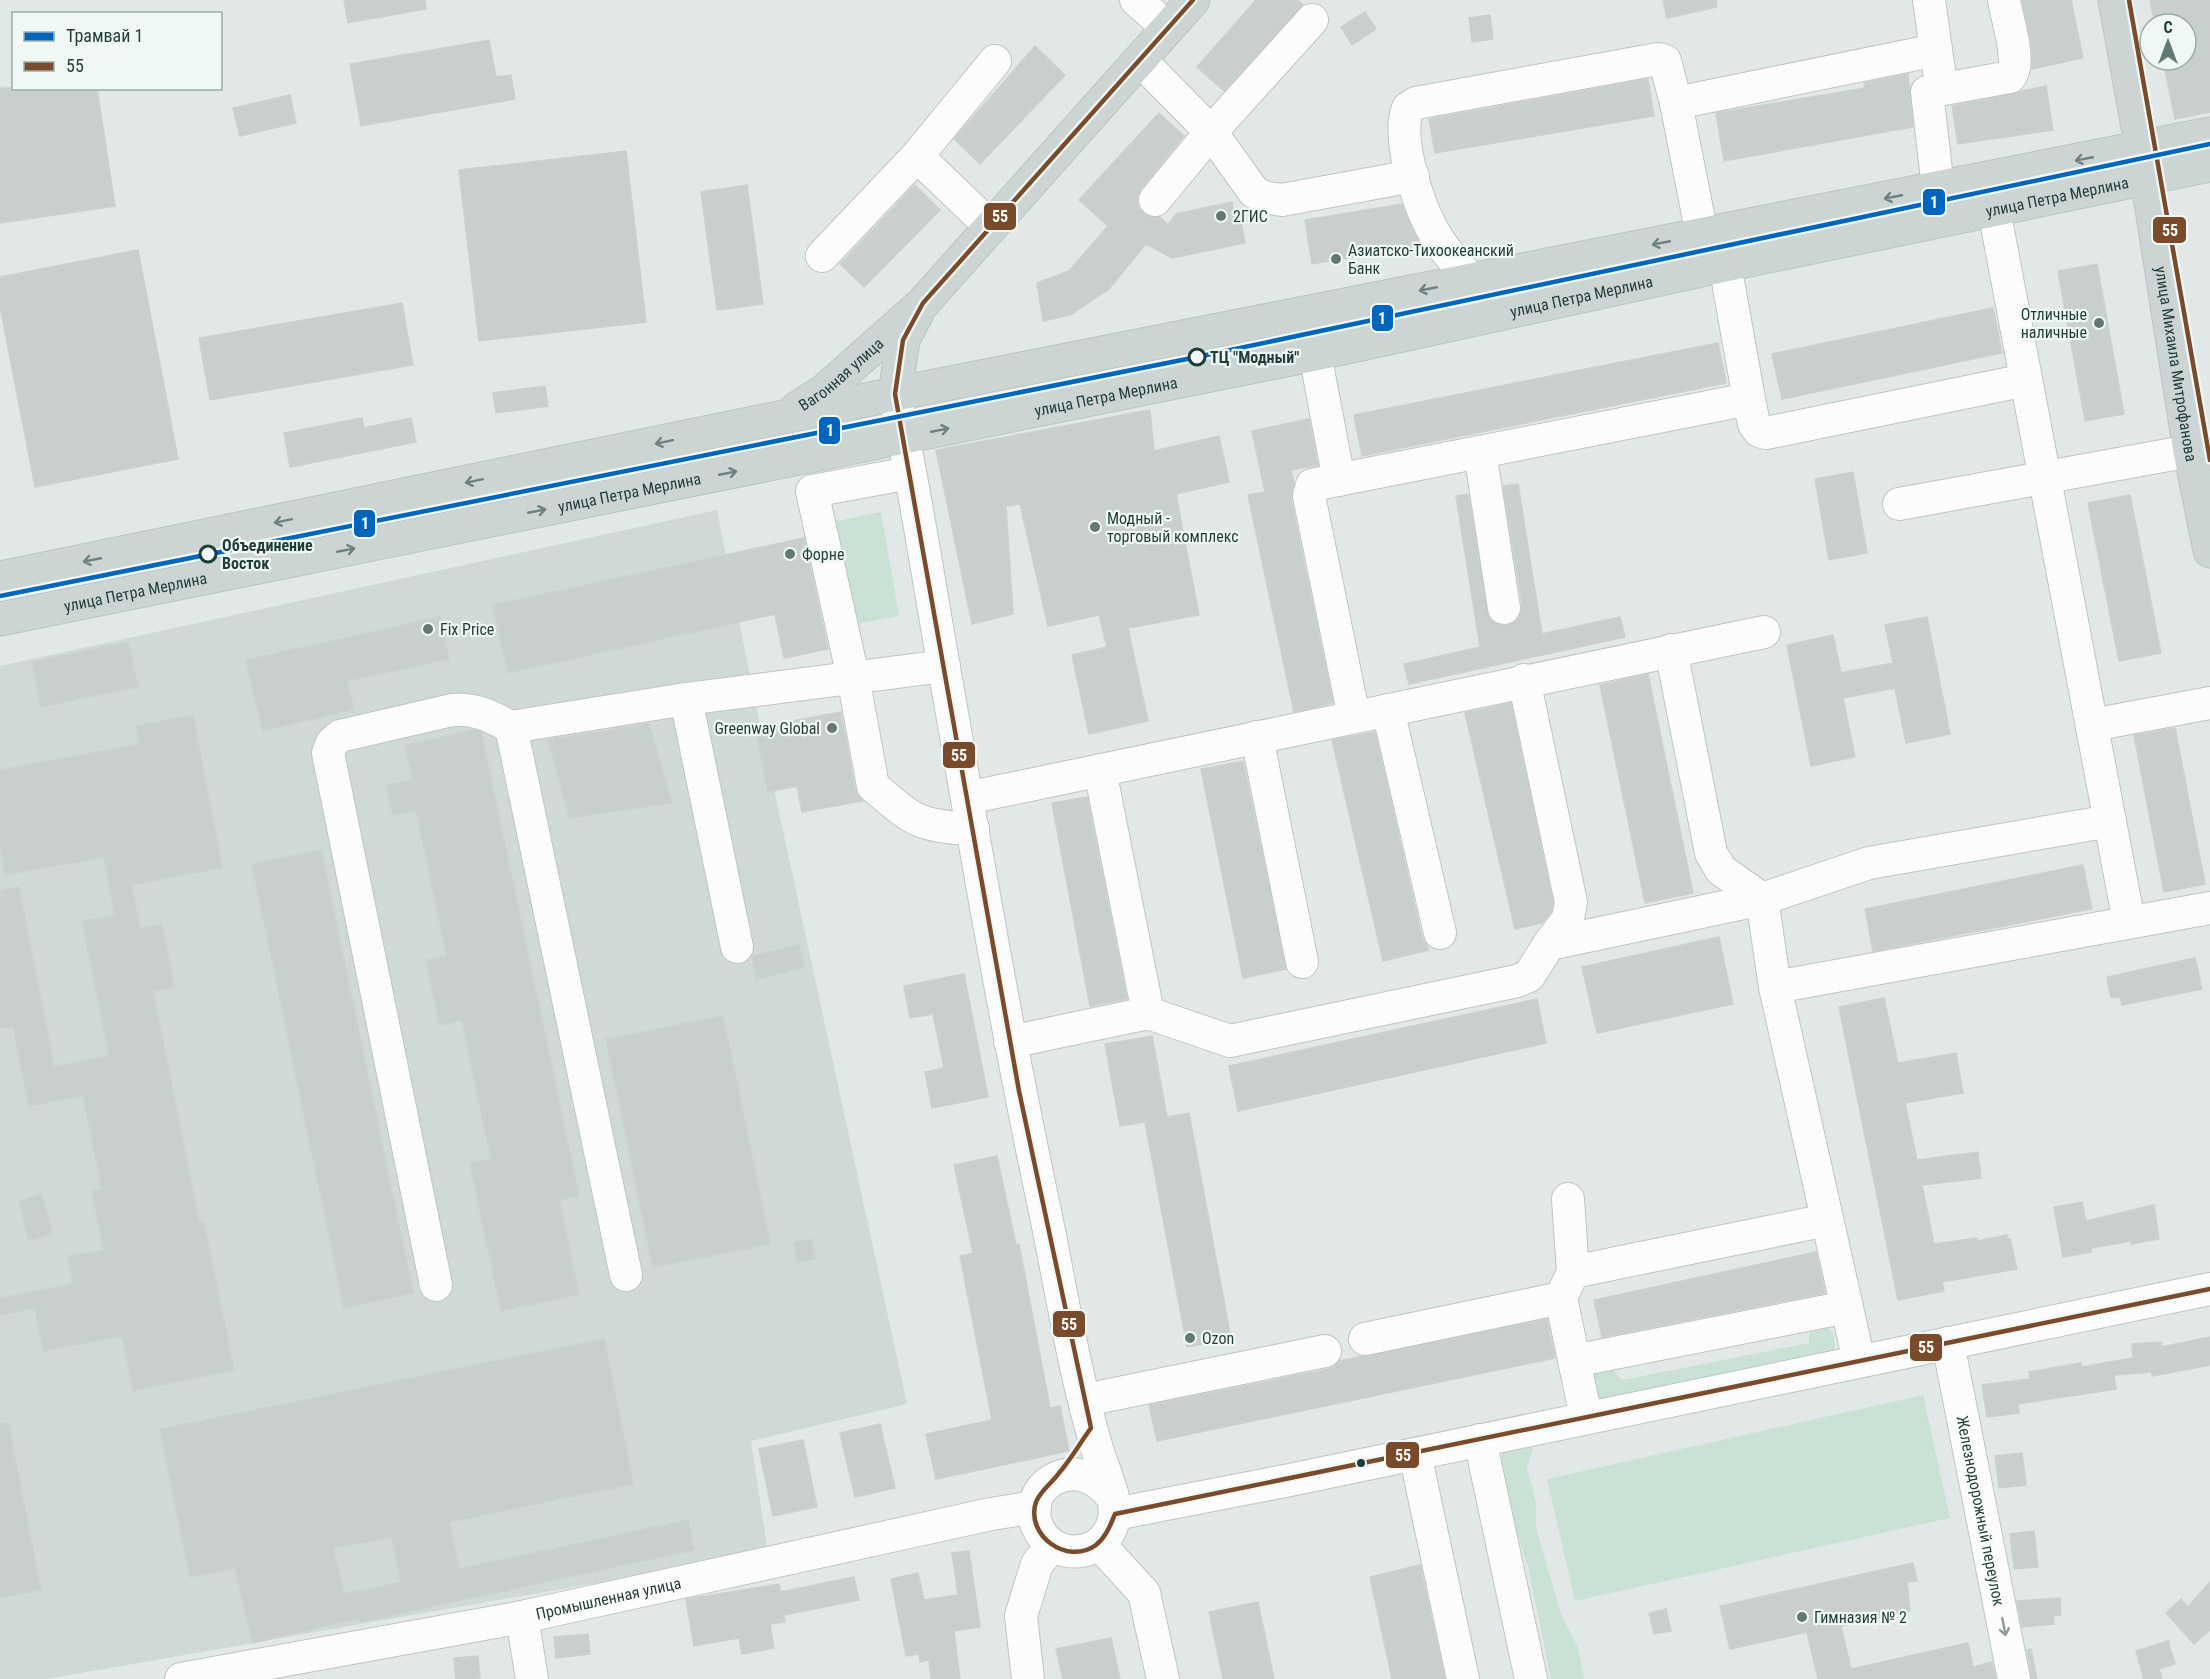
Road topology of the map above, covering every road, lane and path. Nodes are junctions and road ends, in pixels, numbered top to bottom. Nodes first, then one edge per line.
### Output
1 (1136, 0) edge
2 (1193, 0) edge
3 (1929, 0) edge
4 (2004, 0) edge
5 (2115, 0) edge
6 (2129, 0) edge
7 (1312, 20) dead end
8 (1168, 28) junction
9 (1936, 50) junction
10 (1140, 60) junction
11 (995, 61) dead end
12 (1942, 89) junction
13 (1676, 104) junction
14 (1211, 132) junction
15 (2210, 134) edge
16 (917, 156) junction
17 (2152, 161) junction
18 (2210, 165) edge
19 (1413, 176) junction
20 (1938, 188) junction
21 (1155, 200) dead end
22 (1994, 210) junction
23 (991, 227) junction
24 (1702, 235) junction
25 (822, 256) dead end
26 (1725, 265) junction
27 (1472, 280) junction
28 (923, 303) junction
29 (1315, 354) junction
30 (2026, 380) junction
31 (895, 394) junction
32 (1749, 399) junction
33 (783, 417) junction
34 (904, 438) junction
35 (1480, 452) junction
36 (2200, 455) edge
37 (910, 473) junction
38 (2045, 479) junction
39 (1340, 480) junction
40 (1899, 504) dead end
41 (2210, 551) edge
42 (0, 578) edge
43 (1504, 608) dead end
44 (0, 619) edge
45 (1764, 632) dead end
46 (1671, 650) junction
47 (944, 666) junction
48 (853, 677) junction
49 (1524, 680) junction
50 (686, 699) junction
51 (2210, 703) edge
52 (1388, 710) junction
53 (1354, 717) junction
54 (2092, 725) junction
55 (511, 727) junction
56 (1257, 737) junction
57 (1100, 770) junction
58 (967, 798) junction
59 (2110, 820) junction
60 (973, 829) junction
61 (1762, 900) junction
62 (2210, 908) edge
63 (2129, 922) junction
64 (1440, 933) dead end
65 (1550, 944) junction
66 (738, 947) dead end
67 (1302, 962) dead end
68 (1775, 987) junction
69 (1148, 1013) junction
70 (1010, 1042) junction
71 (1568, 1199) dead end
72 (1827, 1220) junction
73 (626, 1275) dead end
74 (436, 1285) dead end
75 (1567, 1285) junction
76 (2210, 1289) edge
77 (1847, 1307) junction
78 (1365, 1339) dead end
79 (1948, 1343) junction
80 (1325, 1351) dead end
81 (1859, 1360) junction
82 (1574, 1361) junction
83 (1088, 1414) junction
84 (1586, 1417) junction
85 (1480, 1440) junction
86 (1415, 1454) junction
87 (1058, 1477) junction
88 (1113, 1506) junction
89 (1041, 1527) junction
90 (1100, 1544) junction
91 (522, 1617) junction
92 (181, 1679) edge
93 (532, 1679) edge
94 (1028, 1679) edge
95 (1163, 1679) edge
96 (1463, 1679) edge
97 (1531, 1679) edge
98 (2014, 1679) edge

1 - 8 street
2 - 8 main road, Вагонная улица
3 - 9 street
4 - 12 street
5 - 17 main road, улица Михаила Митрофанова
6 - 17 main road, улица Михаила Митрофанова
7 - 14 street
8 - 10 main road, Вагонная улица
9 - 12 street
9 - 13 street
10 - 14 street
10 - 23 main road, Вагонная улица
11 - 16 street
12 - 20 street
13 - 19 street
13 - 24 street
14 - 19 street
14 - 21 street
15 - 17 main road, улица Петра Мерлина
16 - 23 street
16 - 25 street
17 - 18 main road, улица Петра Мерлина
17 -> 20 main road, улица Петра Мерлина
17 - 22 main road, улица Петра Мерлина
17 - 36 main road, улица Михаила Митрофанова
19 - 27 street
20 -> 24 main road, улица Петра Мерлина
22 - 26 main road, улица Петра Мерлина
22 - 30 street
23 - 28 main road, Вагонная улица
24 -> 27 main road, улица Петра Мерлина
26 - 29 main road, улица Петра Мерлина
26 - 32 street
27 -> 31 main road, улица Петра Мерлина
28 - 31 main road, Вагонная улица
28 - 33 main road, Вагонная улица
34 -> 29 main road, улица Петра Мерлина
29 - 39 street
30 - 32 street
30 - 38 street
31 - 33 main road, улица Петра Мерлина
31 - 34 street
32 - 35 street
33 -> 42 main road, улица Петра Мерлина
34 - 37 street
44 -> 34 main road, улица Петра Мерлина
35 - 39 street
35 - 43 street
36 - 38 street
36 - 41 main road, улица Михаила Митрофанова
37 - 47 street
37 - 48 street
38 - 40 street
38 - 54 street
39 - 53 street
45 - 46 street
46 - 49 street
46 - 61 street
47 - 48 street
47 - 58 street
48 - 50 street
48 - 60 street
49 - 52 street
49 - 65 street
50 - 55 street
50 - 66 street
51 - 54 street
52 - 53 street
52 - 64 street
53 - 56 street
54 - 59 street
55 - 73 street
55 - 74 street
56 - 57 street
56 - 67 street
57 - 58 street
57 - 69 street
58 - 60 street
59 - 61 street
59 - 63 street
60 - 70 street
61 - 65 street
61 - 68 street
62 - 63 street
63 - 68 street
65 - 69 street
68 - 72 street
69 - 70 street
70 - 83 street
71 - 75 street
72 - 75 street
72 - 77 street
75 - 78 street
75 - 82 street
76 - 79 street
77 - 81 street
77 - 82 street
79 - 81 street
79 -> 98 street, Железнодорожный переулок
80 - 83 street
81 - 84 street
82 - 84 street
83 - 87 street
83 - 88 street
84 - 85 street
85 - 86 street
85 - 97 street
86 - 88 street
86 - 96 street
87 - 88 street
87 - 89 street
88 - 90 street
89 - 90 street
89 - 91 street, Промышленная улица
89 - 94 street
90 - 95 street
91 - 92 street, Промышленная улица
91 - 93 street

